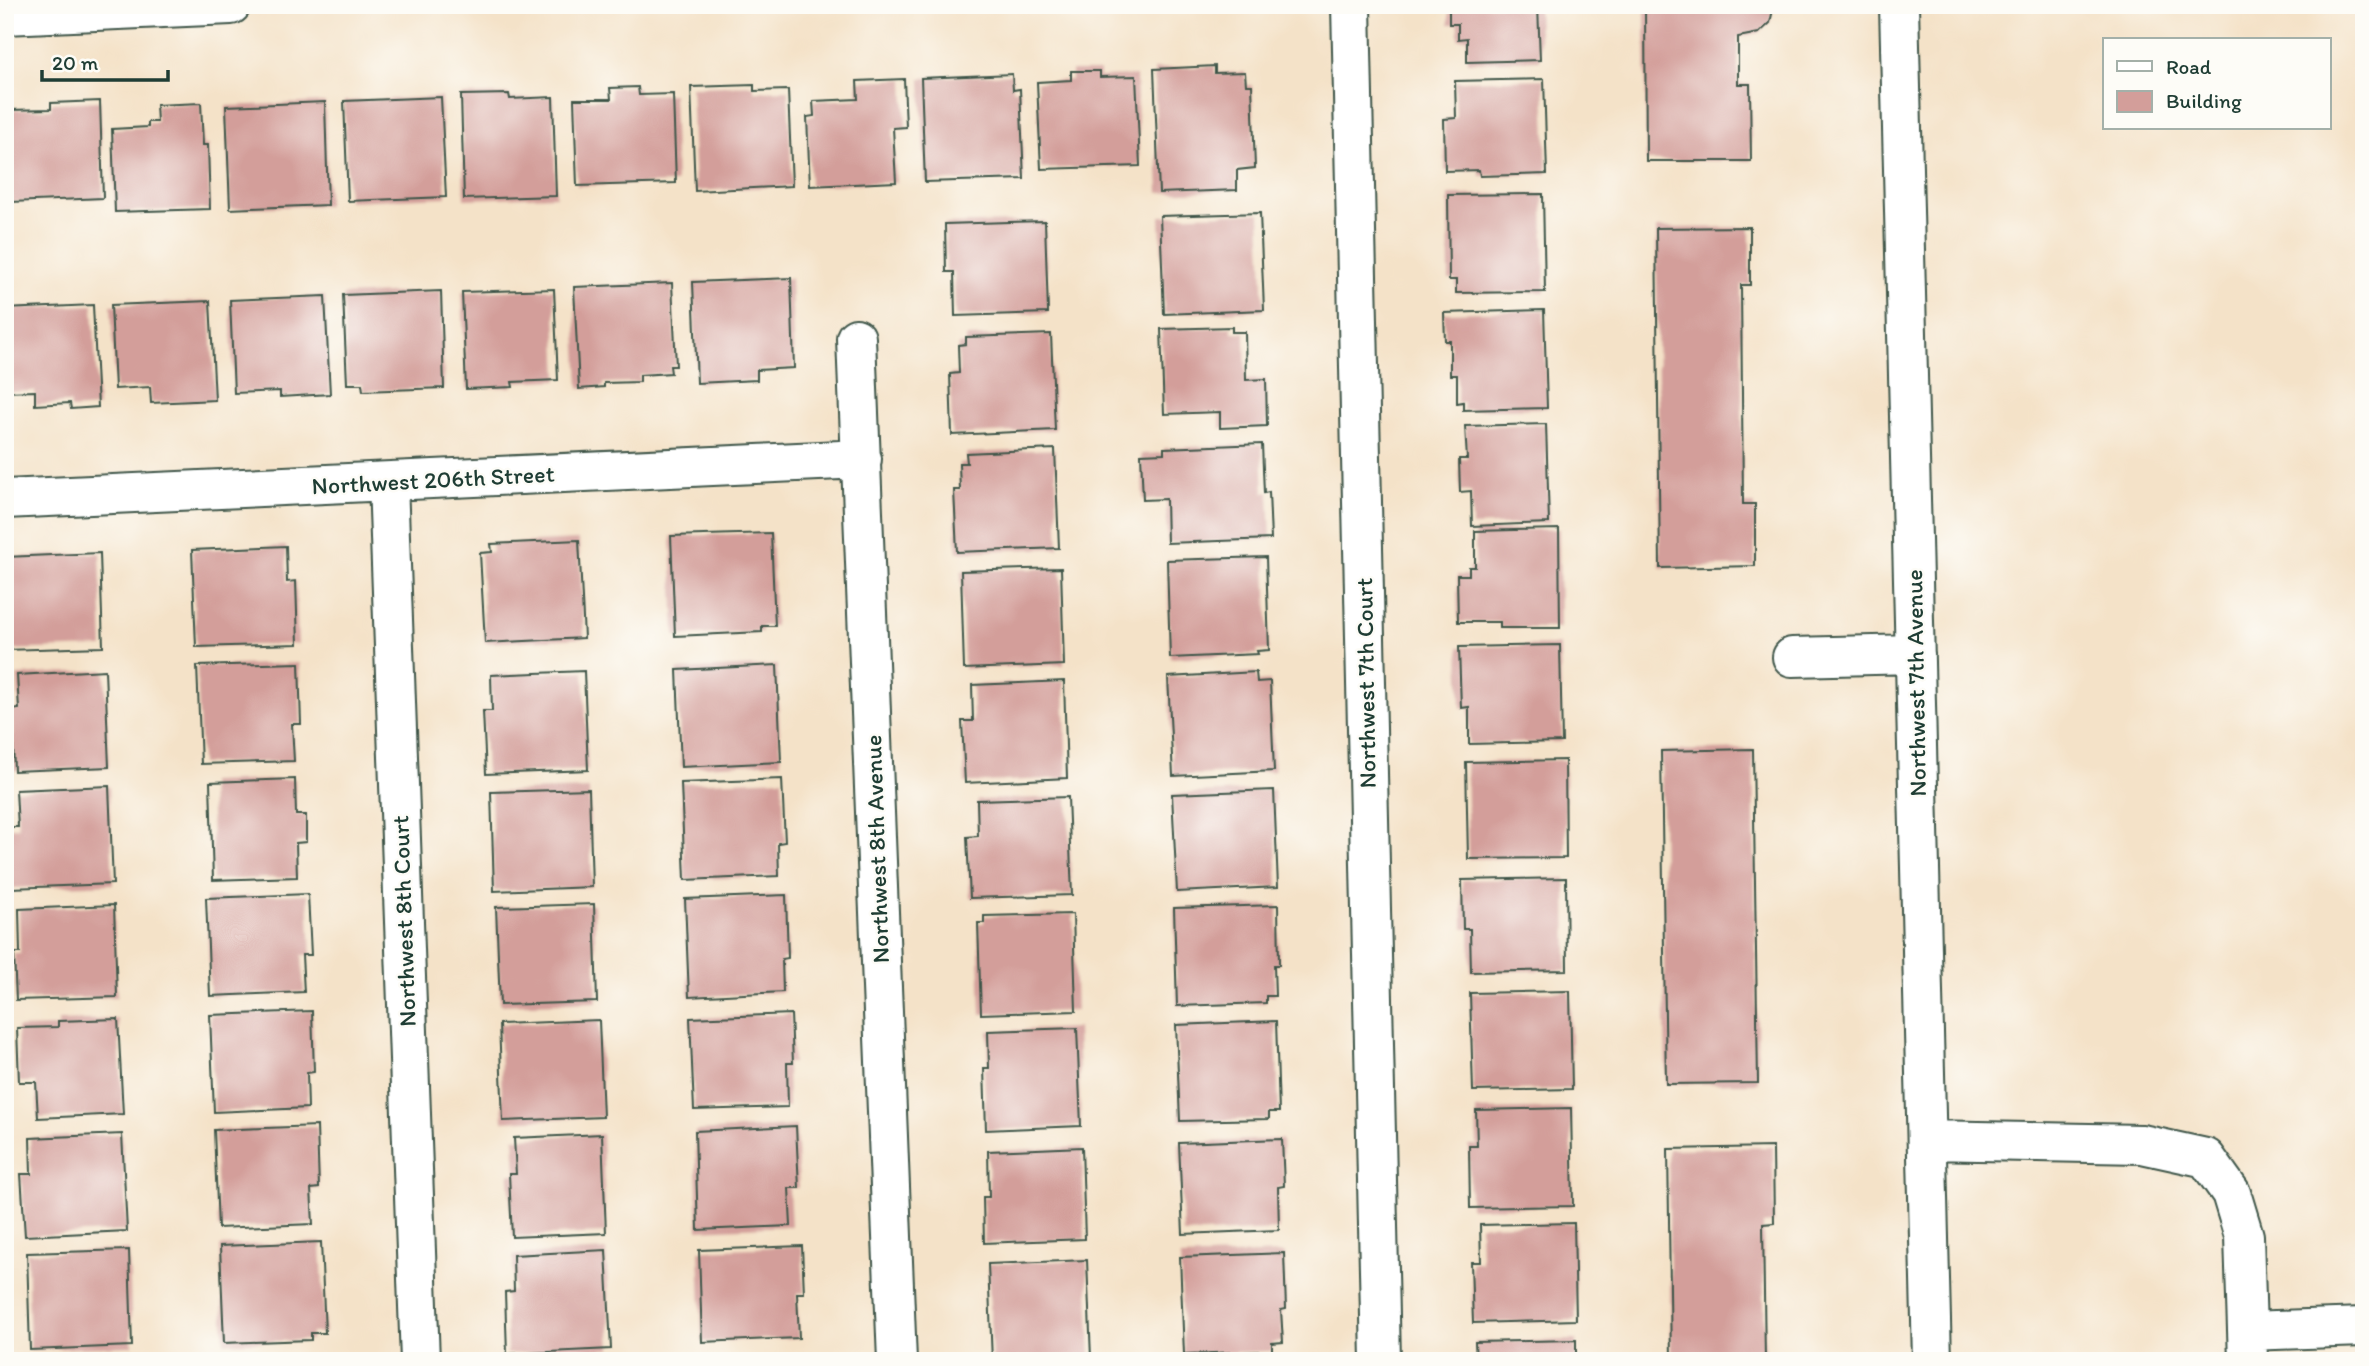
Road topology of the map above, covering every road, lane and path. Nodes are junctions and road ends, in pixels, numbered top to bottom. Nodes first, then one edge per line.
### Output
1 (231, 5) edge
2 (1351, 5) edge
3 (1899, 5) edge
4 (5, 15) edge
5 (856, 338) dead end
6 (862, 459) junction
7 (388, 482) junction
8 (5, 499) edge
9 (1915, 654) junction
10 (1793, 657) dead end
11 (1927, 1140) junction
12 (2364, 1327) edge
13 (2248, 1346) edge
14 (420, 1361) edge
15 (897, 1361) edge
16 (1381, 1361) edge
17 (1932, 1361) edge

1 - 4 street
2 - 16 street, Northwest 7th Court
3 - 9 street, Northwest 7th Avenue
5 - 6 street, Northwest 8th Avenue
6 - 7 street, Northwest 206th Street
6 - 15 street, Northwest 8th Avenue
7 - 8 street, Northwest 206th Street
7 - 14 street, Northwest 8th Court
9 - 10 street
9 - 11 street, Northwest 7th Avenue
11 - 13 street
11 - 17 street, Northwest 7th Avenue
12 - 13 street

